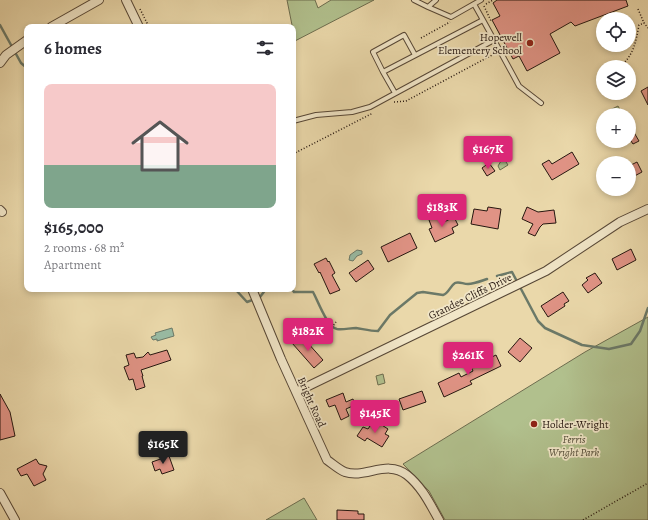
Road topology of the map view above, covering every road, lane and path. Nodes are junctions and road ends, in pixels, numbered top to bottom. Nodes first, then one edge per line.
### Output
1 (99, 0) edge
2 (126, 0) edge
3 (414, 0) edge
4 (436, 0) edge
5 (481, 0) edge
6 (474, 4) junction
7 (139, 7) dead end
8 (428, 7) junction
9 (638, 9) dead end
10 (483, 20) junction
11 (644, 23) junction
12 (56, 24) edge
13 (138, 24) edge
14 (148, 24) edge
15 (648, 28) edge
16 (494, 40) junction
17 (24, 42) edge
18 (500, 51) junction
19 (415, 55) junction
20 (626, 60) edge
21 (0, 63) edge
22 (383, 72) junction
23 (395, 93) junction
24 (541, 103) dead end
25 (388, 104) dead end
26 (377, 111) dead end
27 (296, 120) edge
28 (296, 152) edge
29 (648, 209) edge
30 (253, 292) edge
31 (336, 322) dead end
32 (328, 332) dead end
33 (296, 392) junction
34 (647, 484) edge
35 (0, 493) edge
36 (14, 520) edge
37 (439, 520) edge
38 (583, 520) edge

1 - 12 street
2 - 13 street
3 - 8 lane
4 - 8 lane
5 - 6 lane
6 - 8 lane
6 - 10 lane
7 - 14 path
9 - 11 path
10 - 16 lane
10 - 19 lane
11 - 15 path
11 - 20 path
16 - 18 lane
16 - 23 lane
17 - 21 street
18 - 24 lane
18 - 25 path
19 - 22 lane
19 - 22 lane
22 - 23 lane
23 - 27 lane
26 - 28 path
29 - 33 street, Grandee Cliffs Drive
30 - 33 street, Bright Road
31 - 32 path
33 - 37 street, Bright Road
34 - 38 path
35 - 36 street

